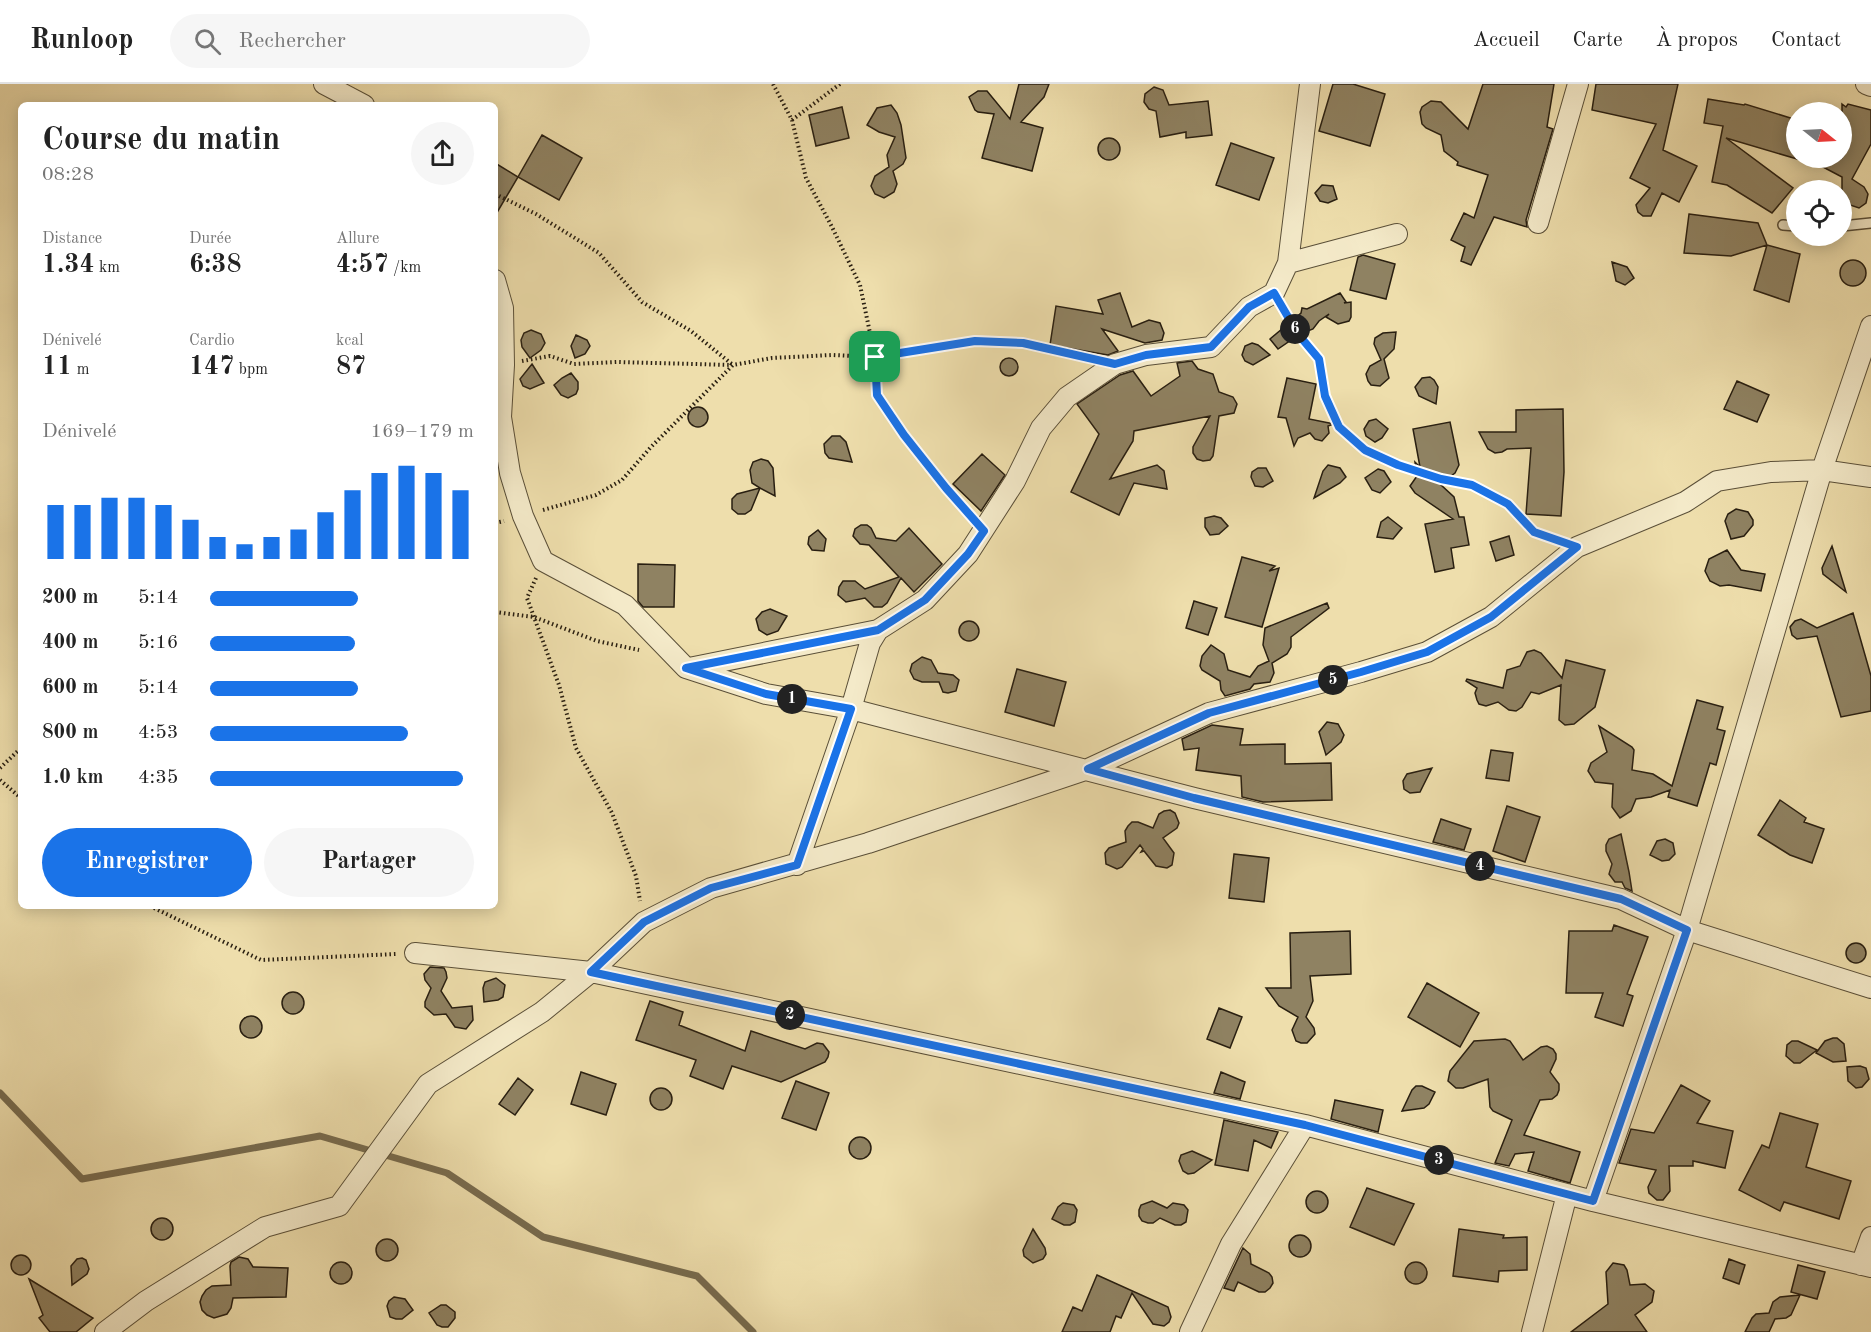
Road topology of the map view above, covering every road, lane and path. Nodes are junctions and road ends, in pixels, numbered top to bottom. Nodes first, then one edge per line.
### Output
1 (324, 84) edge
2 (773, 84) edge
3 (840, 84) edge
4 (1311, 84) edge
5 (1578, 84) edge
6 (1866, 84) edge
7 (1871, 86) edge
8 (358, 102) edge
9 (792, 120) junction
10 (498, 195) edge
11 (1538, 223) dead end
12 (1871, 223) edge
13 (1783, 225) dead end
14 (1786, 225) edge
15 (1852, 225) edge
16 (1397, 234) dead end
17 (1288, 263) junction
18 (498, 290) edge
19 (1274, 293) junction
20 (1871, 326) edge
21 (875, 357) junction
22 (504, 364) junction
23 (733, 364) junction
24 (1115, 364) junction
25 (1822, 470) junction
26 (1871, 477) edge
27 (523, 516) junction
28 (498, 522) edge
29 (984, 531) junction
30 (1577, 547) junction
31 (543, 561) junction
32 (498, 612) edge
33 (534, 617) junction
34 (878, 630) junction
35 (644, 651) dead end
36 (686, 668) junction
37 (851, 709) junction
38 (18, 751) edge
39 (0, 768) edge
40 (1088, 769) junction
41 (0, 780) edge
42 (18, 795) edge
43 (797, 865) junction
44 (156, 909) edge
45 (644, 922) junction
46 (1687, 930) junction
47 (415, 953) joint
48 (591, 972) junction
49 (1871, 988) edge
50 (1305, 1125) junction
51 (1567, 1194) junction
52 (1593, 1201) junction
53 (1871, 1237) edge
54 (1866, 1266) edge
55 (105, 1332) edge
56 (1190, 1332) edge
57 (1532, 1332) edge

1 - 8 street
2 - 9 path
3 - 9 path
4 - 17 street
5 - 11 street
6 - 7 street
9 - 21 path
10 - 23 path
12 - 15 lane
13 - 14 lane
16 - 17 street
17 - 19 street
18 - 22 street
19 - 24 street
19 - 30 path
20 - 25 street
21 - 23 path
21 - 24 path
21 - 29 path
22 - 23 path
22 - 27 street
23 - 27 path
24 - 29 street
25 - 26 street
25 - 30 street
25 - 46 street
27 - 28 path
27 - 31 street
29 - 34 street
30 - 40 street
31 - 33 path
31 - 36 street
32 - 33 path
33 - 35 path
33 - 45 path
34 - 36 street
34 - 37 street
36 - 37 street
37 - 40 street
37 - 43 street
38 - 39 path
40 - 43 street
40 - 46 street
41 - 42 path
43 - 45 street
44 - 47 path
45 - 48 street
46 - 49 street
46 - 52 street
47 - 48 street
48 - 50 street
48 - 55 street
50 - 51 street
50 - 56 street
51 - 52 street
51 - 57 street
52 - 54 street
53 - 54 street

